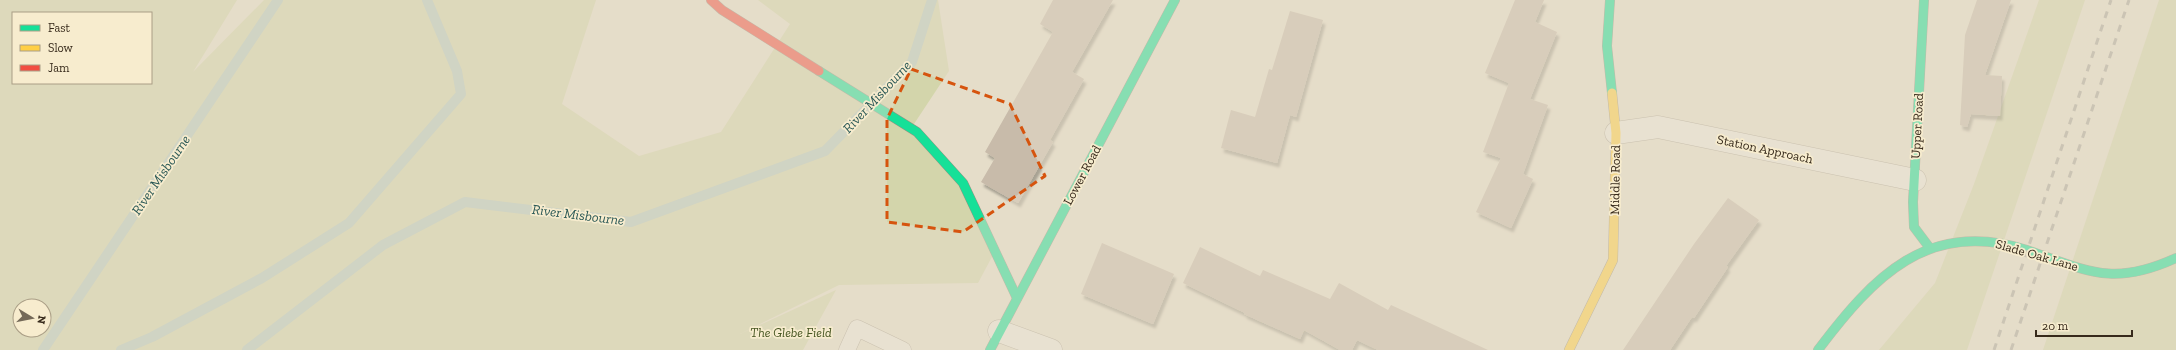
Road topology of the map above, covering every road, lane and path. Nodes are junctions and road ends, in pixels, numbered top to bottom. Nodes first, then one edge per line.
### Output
1 (711, 0) edge
2 (1175, 0) edge
3 (1610, 0) edge
4 (1924, 0) edge
5 (1616, 133) junction
6 (1915, 180) junction
7 (1929, 247) junction
8 (2176, 258) edge
9 (1017, 298) junction
10 (994, 341) edge
11 (847, 350) edge
12 (903, 350) edge
13 (1051, 350) edge
14 (1569, 350) edge
15 (1818, 350) edge

1 - 9 street
2 - 9 street, Lower Road
3 - 5 street, Middle Road
4 - 6 street, Upper Road
5 - 6 street, Station Approach
5 - 14 street, Middle Road
6 - 7 street, Upper Road
7 - 8 street, Slade Oak Lane
7 - 15 street, Slade Oak Lane
9 - 10 street, Lower Road
10 - 13 street
11 - 12 lane

